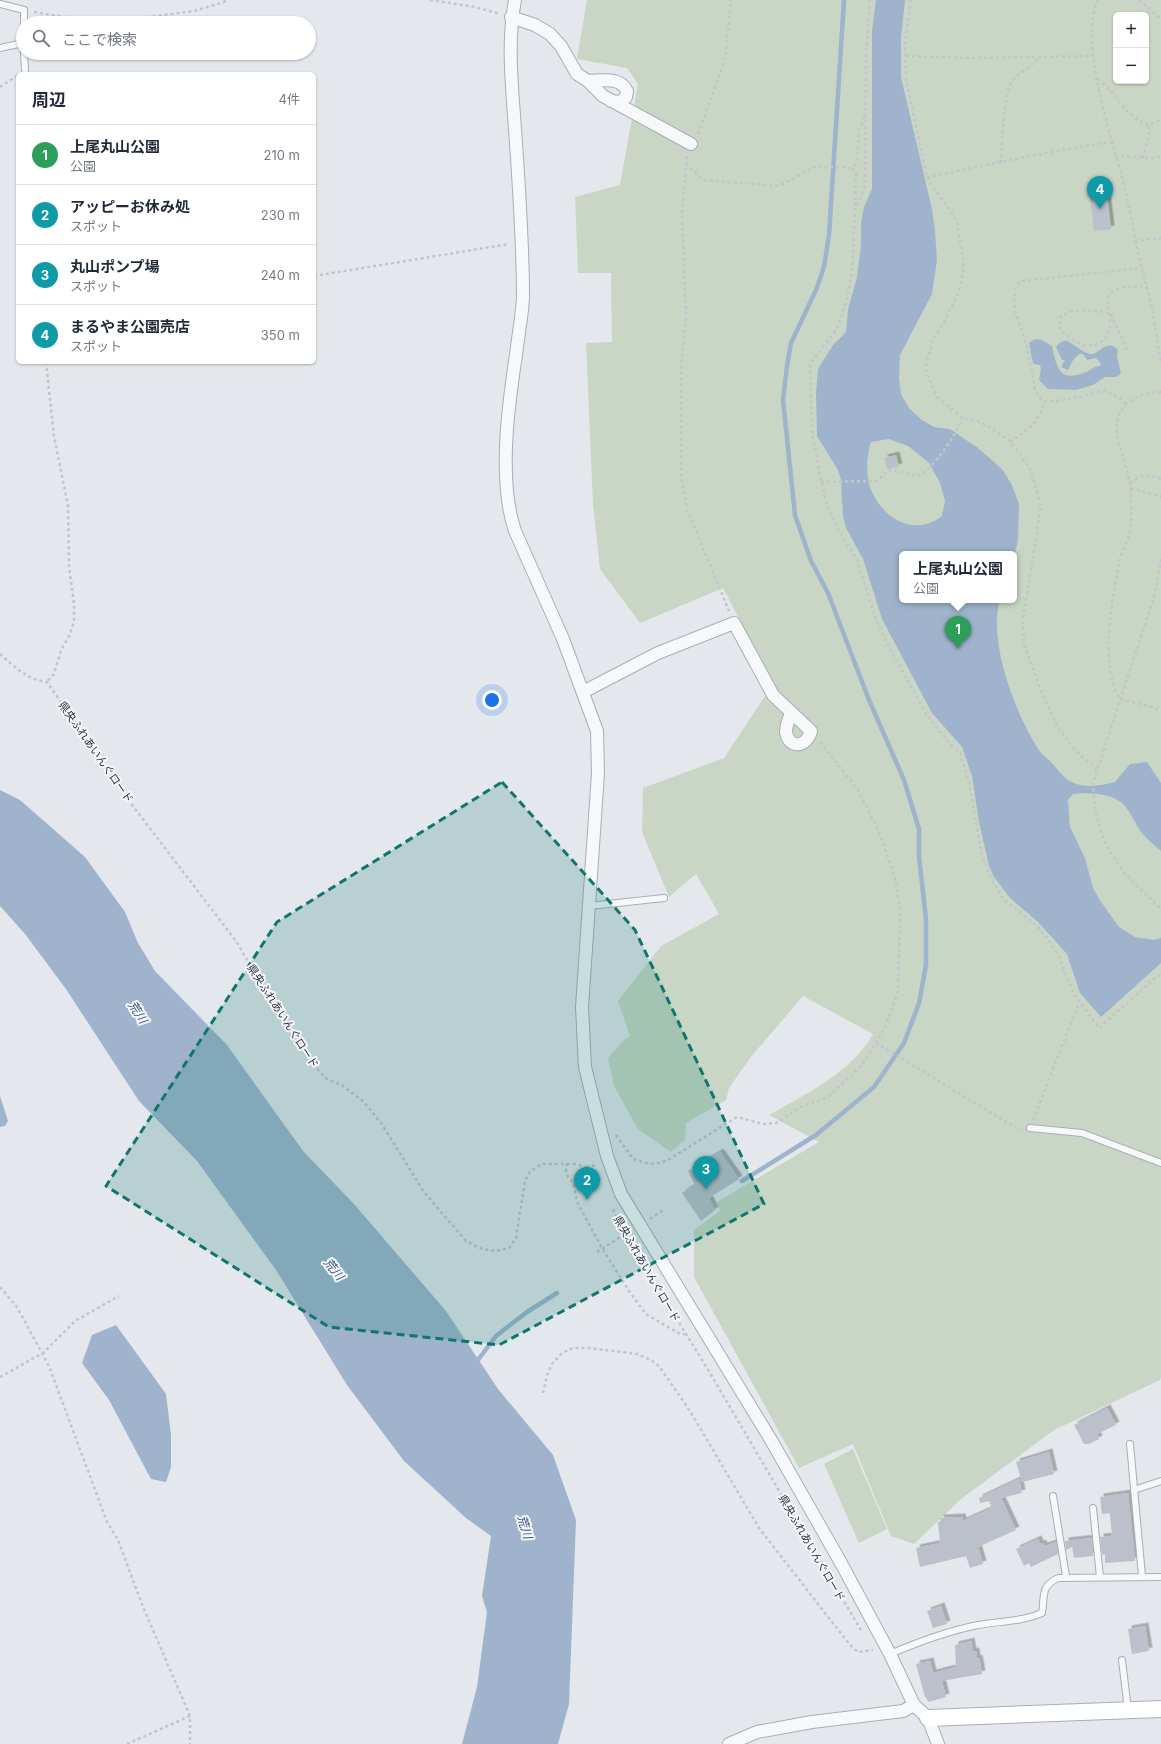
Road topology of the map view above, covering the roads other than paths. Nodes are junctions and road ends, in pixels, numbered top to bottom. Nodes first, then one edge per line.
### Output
1 (515, 0) edge
2 (0, 4) edge
3 (24, 16) edge
4 (511, 17) junction
5 (16, 45) edge
6 (0, 48) edge
7 (24, 60) edge
8 (25, 70) dead end
9 (588, 81) junction
10 (611, 101) junction
11 (691, 144) road end
12 (583, 692) junction
13 (791, 713) junction
14 (664, 898) dead end
15 (589, 906) junction
16 (1030, 1128) road end
17 (1161, 1163) edge
18 (1130, 1444) dead end
19 (1161, 1481) edge
20 (1134, 1490) junction
21 (1053, 1496) dead end
22 (1093, 1508) dead end
23 (1066, 1576) junction
24 (1142, 1576) junction
25 (1100, 1577) junction
26 (1161, 1577) edge
27 (884, 1650) junction
28 (1122, 1660) dead end
29 (914, 1705) junction
30 (1161, 1709) edge
31 (1128, 1710) junction
32 (928, 1718) junction
33 (729, 1744) edge
34 (938, 1744) edge

1 - 4 street
2 - 3 lane
4 - 9 street
4 - 12 street
5 - 6 lane
7 - 8 lane
9 - 10 street
9 - 10 street
10 - 11 street
12 - 13 street
12 - 15 street
13 - 13 street
14 - 15 lane
15 - 27 street
16 - 17 lane
18 - 20 lane
19 - 20 lane
20 - 24 lane
21 - 23 lane
22 - 25 lane
23 - 25 lane
23 - 27 lane
24 - 25 lane
24 - 26 lane
27 - 29 street
28 - 31 lane
29 - 32 street
29 - 33 street
30 - 31 street
31 - 32 street
32 - 34 street

